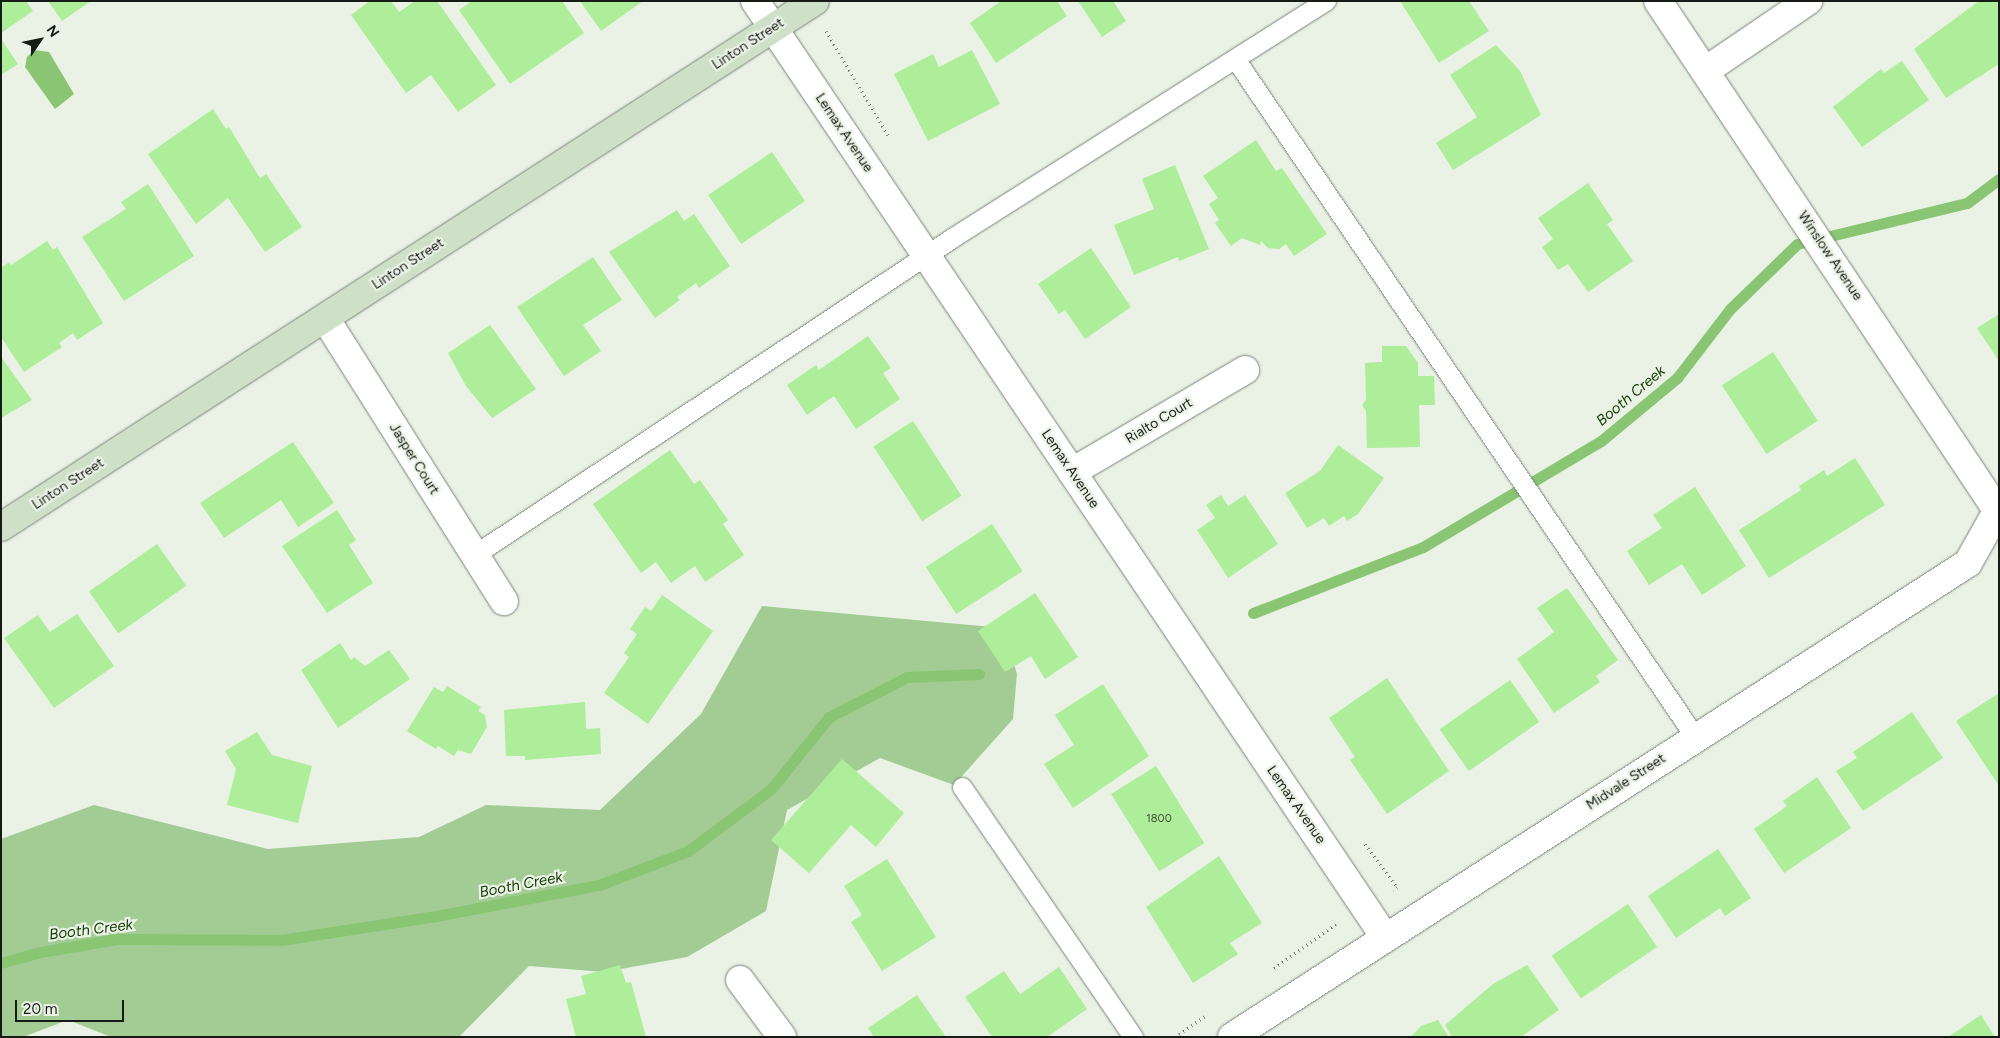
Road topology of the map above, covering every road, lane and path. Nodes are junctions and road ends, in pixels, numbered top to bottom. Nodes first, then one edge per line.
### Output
1 (755, 1) edge
2 (815, 1) edge
3 (1326, 1) edge
4 (1658, 1) edge
5 (1808, 1) edge
6 (774, 26) junction
7 (1236, 60) junction
8 (1705, 71) junction
9 (928, 256) junction
10 (325, 318) junction
11 (1245, 370) dead end
12 (1072, 472) junction
13 (1998, 510) edge
14 (1, 527) edge
15 (474, 555) junction
16 (504, 601) dead end
17 (1696, 737) junction
18 (962, 787) dead end
19 (1385, 937) junction
20 (740, 980) dead end
21 (782, 1037) edge
22 (1132, 1037) edge
23 (1232, 1037) edge

1 - 6 street, Lemax Avenue
2 - 6 street, Linton Street
3 - 7 lane
4 - 8 street, Winslow Avenue
5 - 8 street
6 - 9 street, Lemax Avenue
6 - 10 street, Linton Street
7 - 9 lane
7 - 17 lane
8 - 13 street, Winslow Avenue
9 - 12 street, Lemax Avenue
9 - 15 lane
10 - 14 street, Linton Street
10 - 15 street, Jasper Court
11 - 12 street, Rialto Court
12 - 19 street, Lemax Avenue
13 - 17 street, Midvale Street
15 - 16 street, Jasper Court
17 - 19 street, Midvale Street
18 - 22 lane
19 - 23 street, Midvale Street
20 - 21 street

